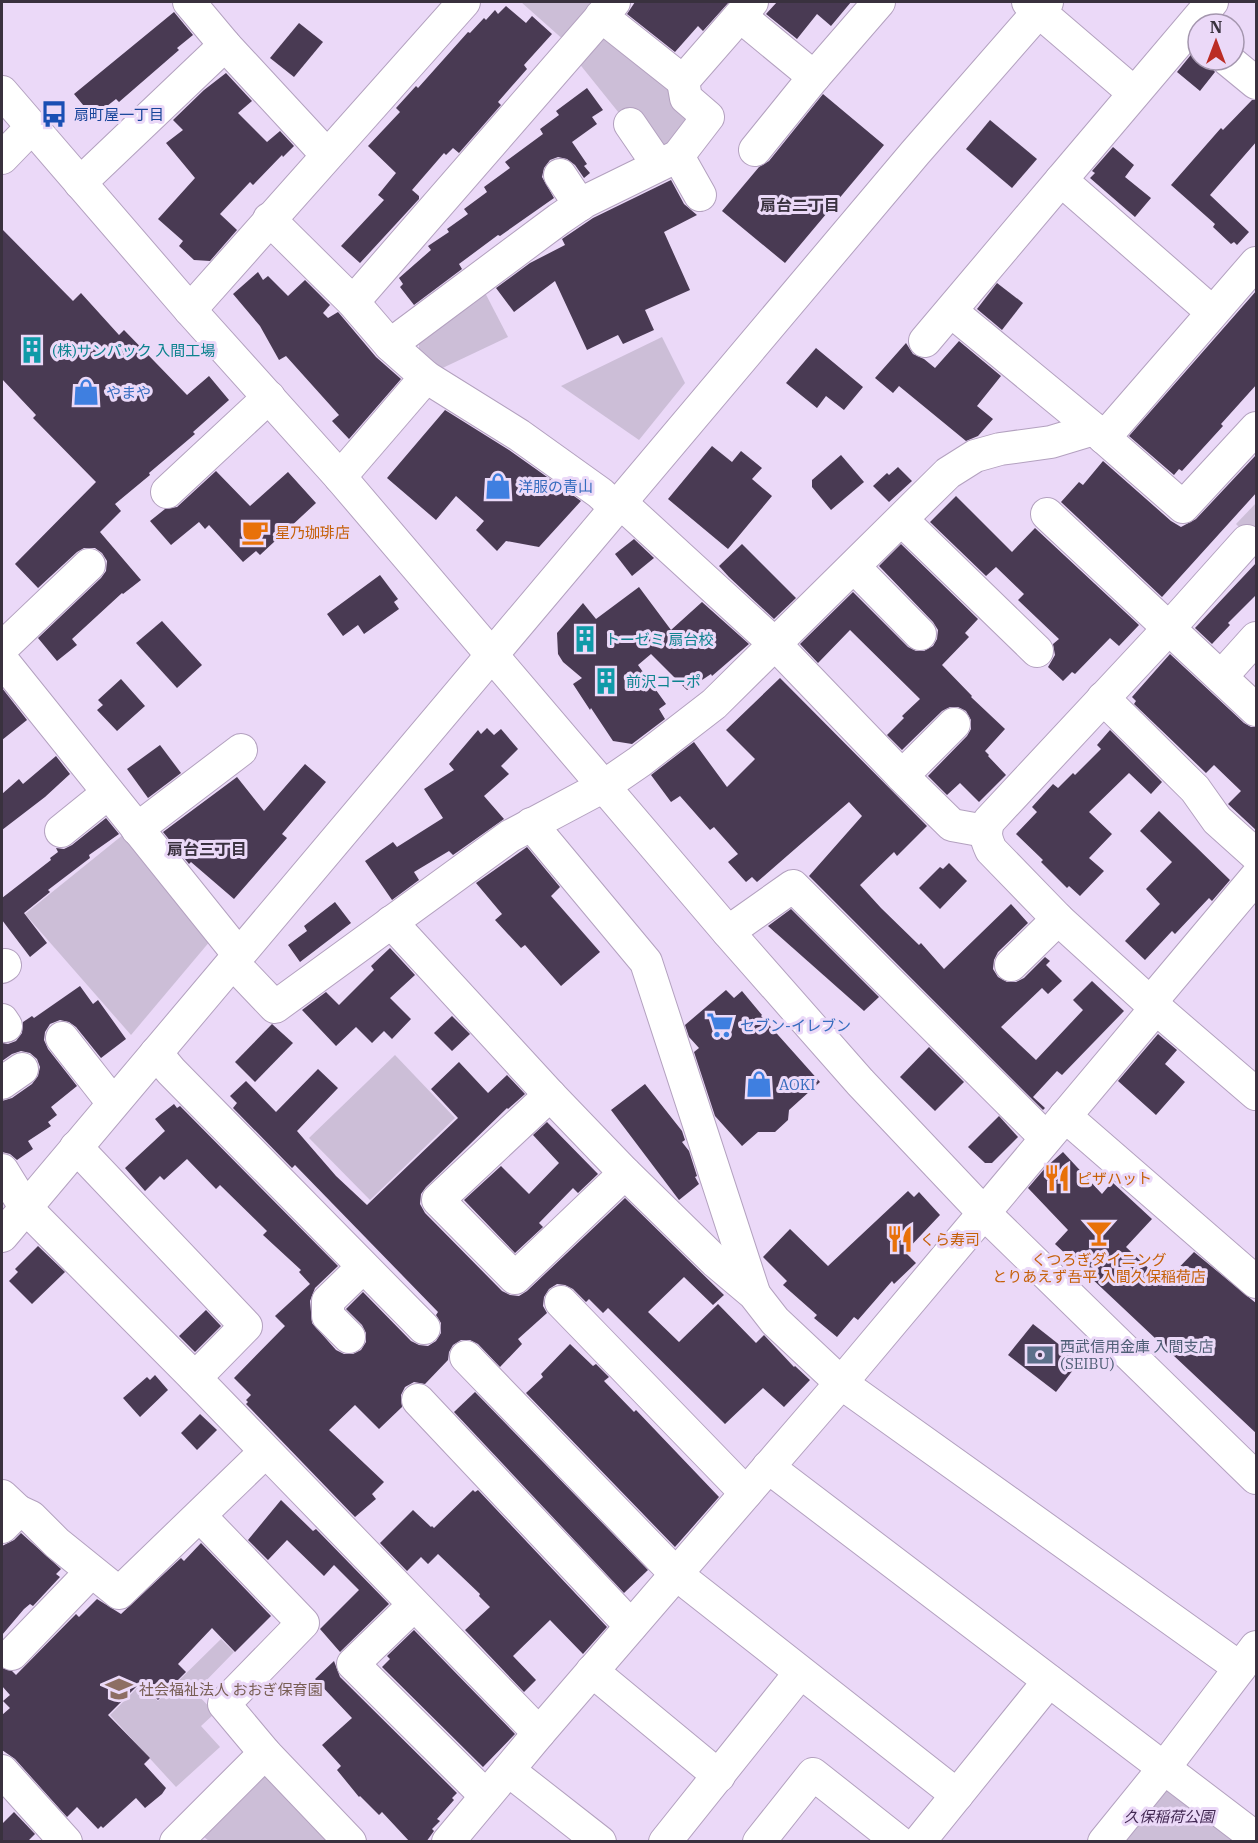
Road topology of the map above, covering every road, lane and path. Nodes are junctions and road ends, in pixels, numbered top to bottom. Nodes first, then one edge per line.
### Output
1 (189, 2) edge
2 (464, 2) edge
3 (879, 2) edge
4 (1038, 5) edge
5 (607, 9) edge
6 (746, 9) edge
7 (1186, 40) edge
8 (225, 45) junction
9 (1243, 72) edge
10 (814, 77) junction
11 (682, 81) junction
12 (1257, 83) edge
13 (2, 92) edge
14 (1134, 93) junction
15 (630, 124) dead end
16 (32, 127) junction
17 (755, 150) dead end
18 (326, 154) junction
19 (2, 158) edge
20 (668, 160) junction
21 (560, 175) dead end
22 (1061, 180) junction
23 (80, 183) junction
24 (700, 195) dead end
25 (580, 205) junction
26 (269, 219) junction
27 (1257, 263) edge
28 (353, 302) junction
29 (190, 310) junction
30 (952, 312) junction
31 (1212, 312) junction
32 (925, 341) dead end
33 (390, 345) junction
34 (426, 377) junction
35 (269, 397) junction
36 (1257, 428) edge
37 (1099, 433) junction
38 (340, 477) junction
39 (167, 492) dead end
40 (618, 506) junction
41 (1047, 514) dead end
42 (902, 520) junction
43 (1247, 541) dead end
44 (89, 565) dead end
45 (854, 567) junction
46 (1170, 627) junction
47 (920, 634) dead end
48 (1257, 639) edge
49 (775, 644) junction
50 (2, 648) edge
51 (1036, 651) dead end
52 (492, 656) junction
53 (2, 660) edge
54 (1221, 677) junction
55 (1103, 698) junction
56 (1257, 710) edge
57 (954, 724) dead end
58 (241, 750) dead end
59 (902, 776) junction
60 (604, 786) junction
61 (108, 793) junction
62 (531, 824) junction
63 (137, 829) junction
64 (61, 831) dead end
65 (985, 831) junction
66 (1257, 855) edge
67 (1257, 877) edge
68 (1058, 919) junction
69 (391, 922) junction
70 (728, 932) junction
71 (236, 959) junction
72 (1011, 964) dead end
73 (1153, 1005) junction
74 (62, 1038) dead end
75 (156, 1053) junction
76 (1257, 1094) edge
77 (549, 1095) junction
78 (114, 1103) junction
79 (1055, 1127) junction
80 (76, 1148) junction
81 (2, 1170) edge
82 (625, 1173) junction
83 (25, 1207) junction
84 (983, 1212) junction
85 (2, 1236) edge
86 (363, 1266) junction
87 (1257, 1282) edge
88 (754, 1294) junction
89 (561, 1302) dead end
90 (423, 1328) dead end
91 (349, 1337) dead end
92 (466, 1357) dead end
93 (195, 1378) junction
94 (841, 1383) junction
95 (418, 1400) dead end
96 (265, 1452) junction
97 (768, 1467) junction
98 (1257, 1478) edge
99 (746, 1493) junction
100 (7, 1511) edge
101 (200, 1516) junction
102 (92, 1572) junction
103 (676, 1574) junction
104 (414, 1605) junction
105 (631, 1626) junction
106 (12, 1654) dead end
107 (1248, 1658) edge
108 (592, 1671) junction
109 (800, 1673) junction
110 (1049, 1681) junction
111 (539, 1733) junction
112 (265, 1753) junction
113 (1164, 1768) junction
114 (508, 1770) junction
115 (2, 1771) edge
116 (719, 1776) junction
117 (957, 1795) junction
118 (486, 1796) junction
119 (1257, 1838) edge
120 (66, 1842) edge
121 (176, 1842) edge
122 (350, 1842) edge
123 (448, 1842) edge
124 (600, 1842) edge
125 (665, 1842) edge
126 (759, 1842) edge
127 (899, 1842) edge
128 (919, 1842) edge
129 (1104, 1842) edge

1 - 8 street
2 - 18 street
3 - 10 street
4 - 14 street
4 - 40 street
5 - 11 street
5 - 28 street
6 - 10 street
6 - 11 street
7 - 14 street
8 - 18 street
8 - 23 street
9 - 12 street
10 - 17 street
11 - 20 street
13 - 16 street
14 - 22 street
15 - 20 street
16 - 19 street
16 - 23 street
18 - 26 street
20 - 24 street
20 - 25 street
21 - 25 street
22 - 30 street
22 - 31 street
23 - 29 street
25 - 33 street
26 - 28 street
26 - 29 street
27 - 31 street
28 - 33 street
29 - 35 street
30 - 32 street
30 - 37 street
31 - 37 street
33 - 34 street
34 - 38 street
34 - 40 street
35 - 38 street
35 - 39 street
36 - 37 street
37 - 42 street
38 - 52 street
40 - 49 street
40 - 52 street
41 - 46 street
42 - 45 street
42 - 51 street
43 - 46 street
44 - 50 street
45 - 47 street
45 - 49 street
46 - 54 street
46 - 55 street
48 - 54 street
49 - 59 street
49 - 60 street
52 - 60 street
52 - 71 street
53 - 61 street
54 - 56 street
55 - 65 street
55 - 66 street
57 - 59 street
58 - 63 street
59 - 65 street
60 - 62 street
60 - 70 street
61 - 63 street
61 - 64 street
62 - 69 street
62 - 88 street
63 - 71 street
65 - 68 street
67 - 73 street
68 - 72 street
68 - 73 street
69 - 71 street
69 - 77 street
70 - 79 street
70 - 84 street
71 - 75 street
73 - 76 street
73 - 79 street
74 - 78 street
75 - 78 street
75 - 86 street
77 - 82 street
77 - 82 street
78 - 80 street
79 - 84 street
79 - 87 street
80 - 83 street
80 - 93 street
81 - 83 street
82 - 88 street
83 - 85 street
83 - 93 street
84 - 94 street
84 - 98 street
86 - 90 street
86 - 91 street
88 - 94 street
89 - 99 street
92 - 103 street
93 - 96 street
94 - 97 street
94 - 107 street
95 - 105 street
96 - 101 street
96 - 104 street
97 - 99 street
97 - 110 street
99 - 103 street
100 - 102 street
101 - 102 street
101 - 112 street
102 - 106 street
103 - 105 street
103 - 109 street
104 - 111 street
104 - 118 street
105 - 108 street
107 - 113 street
108 - 111 street
108 - 116 street
109 - 116 street
109 - 117 street
110 - 113 street
110 - 117 street
111 - 114 street
112 - 121 street
112 - 122 street
113 - 119 street
113 - 129 street
114 - 118 street
114 - 124 street
115 - 120 street
116 - 125 street
117 - 128 street
118 - 123 street
126 - 127 street

